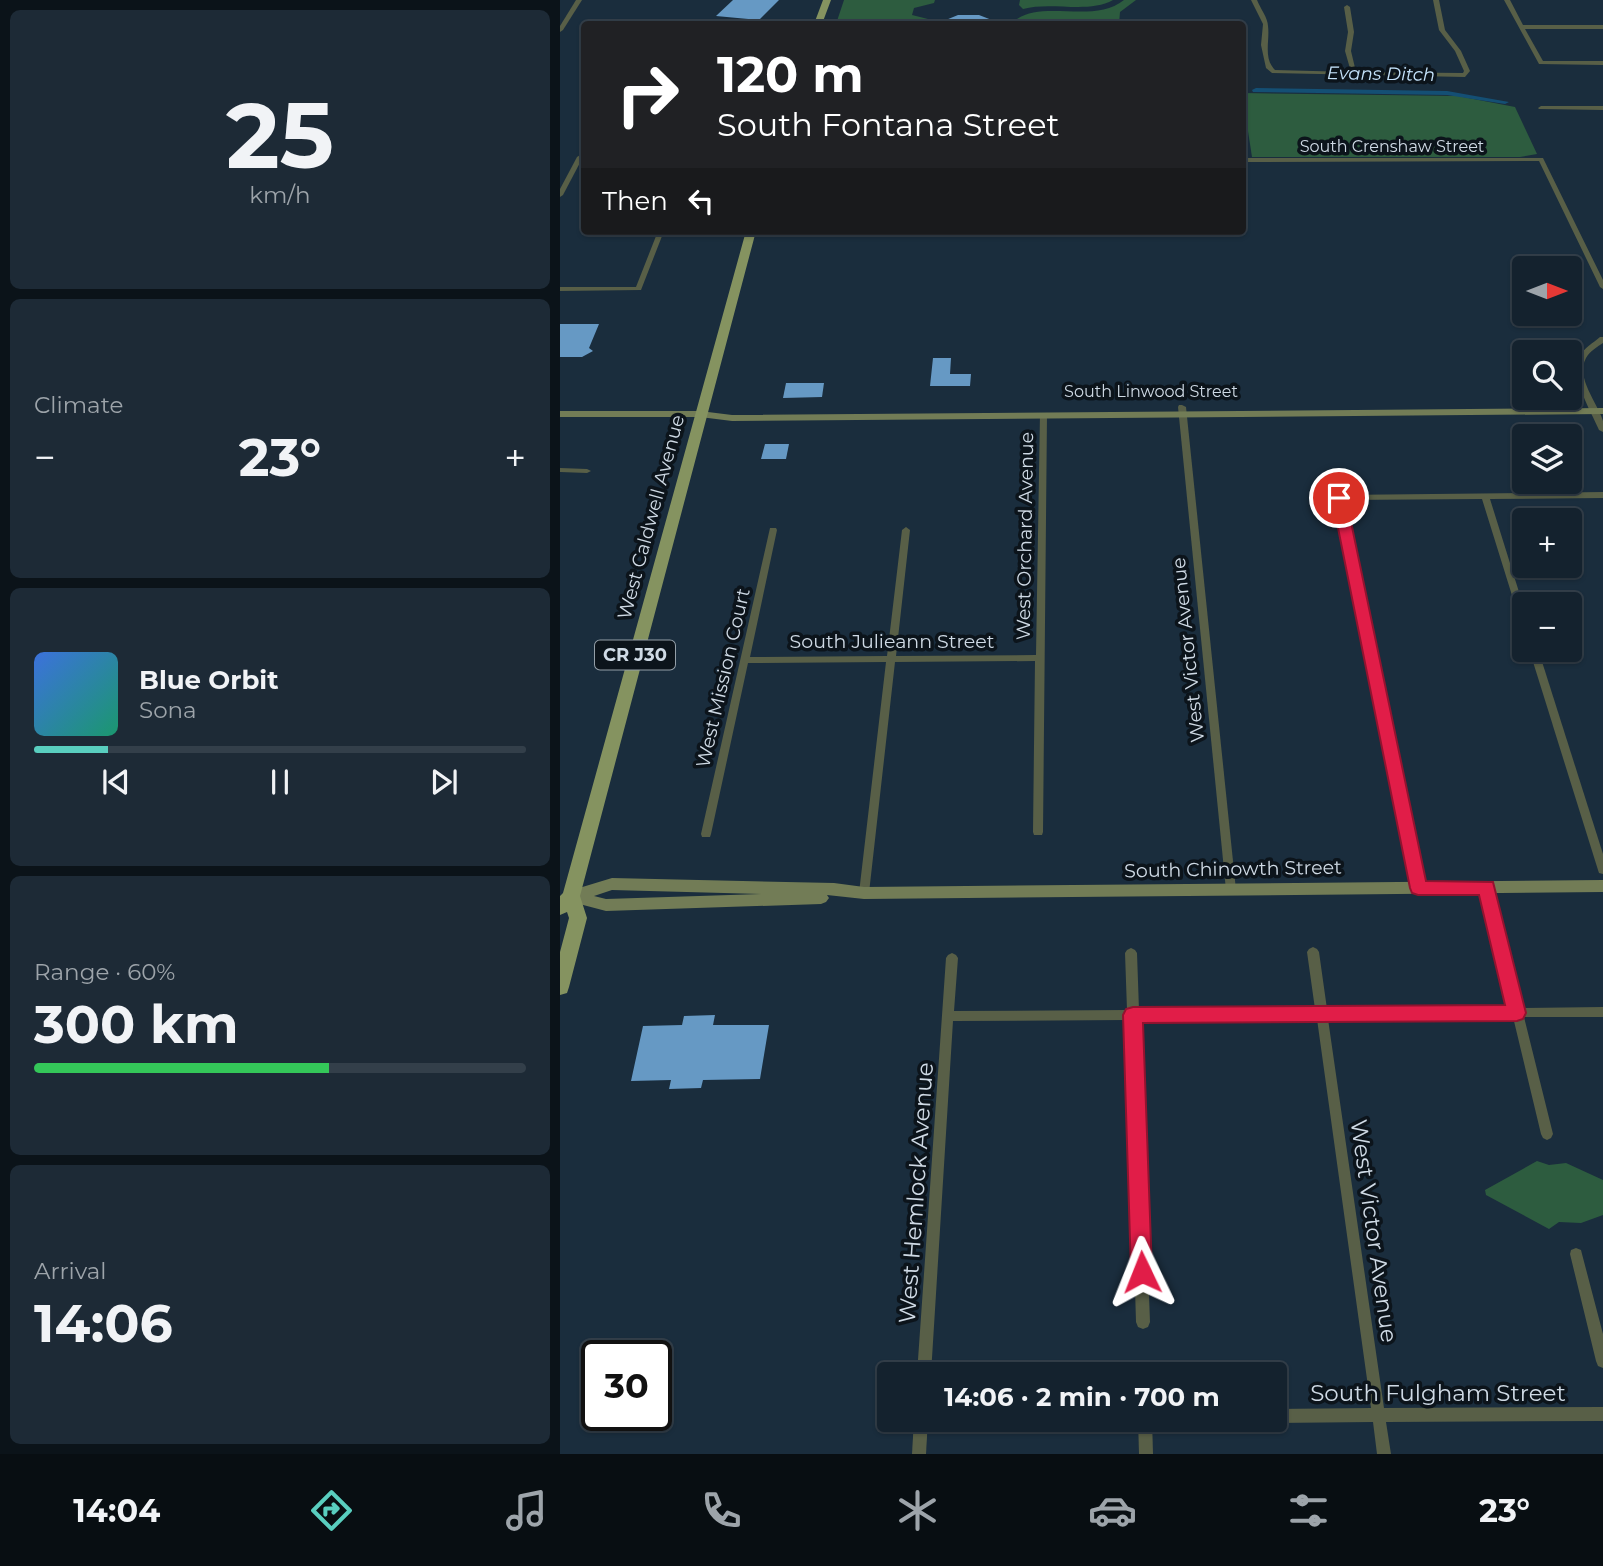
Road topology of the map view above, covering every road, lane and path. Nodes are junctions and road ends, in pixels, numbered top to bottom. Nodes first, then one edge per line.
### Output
1 (579, 0) edge
2 (827, 0) edge
3 (1254, 0) edge
4 (1436, 0) edge
5 (1507, 0) edge
6 (1347, 7) dead end
7 (819, 21) edge
8 (562, 23) edge
9 (1522, 27) junction
10 (1603, 27) edge
11 (560, 30) edge
12 (1603, 63) edge
13 (1354, 74) junction
14 (1541, 108) dead end
15 (1603, 108) edge
16 (580, 157) dead end
17 (1246, 160) edge
18 (560, 195) edge
19 (659, 235) edge
20 (750, 235) edge
21 (1603, 287) edge
22 (560, 289) edge
23 (1603, 339) edge
24 (1418, 405) junction
25 (1116, 407) junction
26 (1598, 408) edge
27 (1183, 410) junction
28 (1315, 413) junction
29 (560, 414) edge
30 (700, 414) junction
31 (1043, 415) junction
32 (1603, 430) edge
33 (560, 470) edge
34 (586, 471) dead end
35 (1603, 495) edge
36 (1485, 497) junction
37 (774, 530) dead end
38 (906, 530) dead end
39 (1515, 592) edge
40 (1039, 658) junction
41 (891, 659) junction
42 (746, 660) junction
43 (1537, 662) edge
44 (1038, 832) dead end
45 (706, 834) dead end
46 (1603, 870) edge
47 (1603, 886) edge
48 (1486, 887) junction
49 (1418, 888) junction
50 (1231, 890) junction
51 (864, 893) junction
52 (565, 902) edge
53 (1131, 953) dead end
54 (1313, 953) dead end
55 (952, 958) dead end
56 (560, 987) edge
57 (1603, 1012) edge
58 (1517, 1013) junction
59 (1322, 1014) junction
60 (1133, 1015) junction
61 (949, 1016) junction
62 (1547, 1134) dead end
63 (1576, 1254) dead end
64 (1143, 1322) dead end
65 (1603, 1361) edge
66 (925, 1362) edge
67 (1603, 1415) edge
68 (1287, 1416) edge
69 (1378, 1416) junction
70 (920, 1432) edge
71 (1145, 1432) edge
72 (919, 1454) edge
73 (1146, 1454) edge
74 (1384, 1454) edge

1 - 8 street
2 - 7 main road
3 - 13 street
4 - 13 street
5 - 9 street
6 - 13 street
8 - 11 street
9 - 10 street
9 - 12 street
14 - 15 street
16 - 18 street
17 - 21 street, South Crenshaw Street
19 - 22 street
20 - 30 main road, West Caldwell Avenue / CR J30
23 - 26 street
24 - 26 street, South Linwood Street
24 - 27 street, South Linwood Street
24 - 28 street
25 - 27 street, South Linwood Street
25 - 30 street, South Linwood Street
25 - 31 street
26 - 28 street, South Linwood Street
26 - 32 street
27 - 28 street, South Linwood Street
27 - 31 street, South Linwood Street
27 - 50 street, West Victor Avenue
29 - 30 street, South Linwood Street
30 - 31 street, South Linwood Street
30 - 52 main road, West Caldwell Avenue / CR J30
31 - 40 street, West Orchard Avenue
33 - 34 street
35 - 36 street
36 - 39 street
36 - 49 street
37 - 42 street, West Mission Court
38 - 41 street
40 - 41 street, South Julieann Street
40 - 44 street, West Orchard Avenue
41 - 42 street, South Julieann Street
41 - 51 street
42 - 45 street, West Mission Court
43 - 46 street
47 - 48 street, South Chinowth Street
48 - 49 street, South Chinowth Street
48 - 58 street
49 - 50 street, South Chinowth Street
50 - 51 street, South Chinowth Street
51 - 52 street, South Chinowth Street
52 - 56 main road, West Caldwell Avenue / CR J30
53 - 60 street
54 - 59 street, West Victor Avenue
55 - 61 street, West Hemlock Avenue
57 - 58 street
58 - 59 street
58 - 62 street
59 - 60 street
59 - 69 street, West Victor Avenue
60 - 61 street
60 - 64 street
61 - 66 street, West Hemlock Avenue
63 - 65 street
67 - 69 street, South Fulgham Street
68 - 69 street, South Fulgham Street
69 - 74 street, West Victor Avenue
70 - 72 street
71 - 73 street

